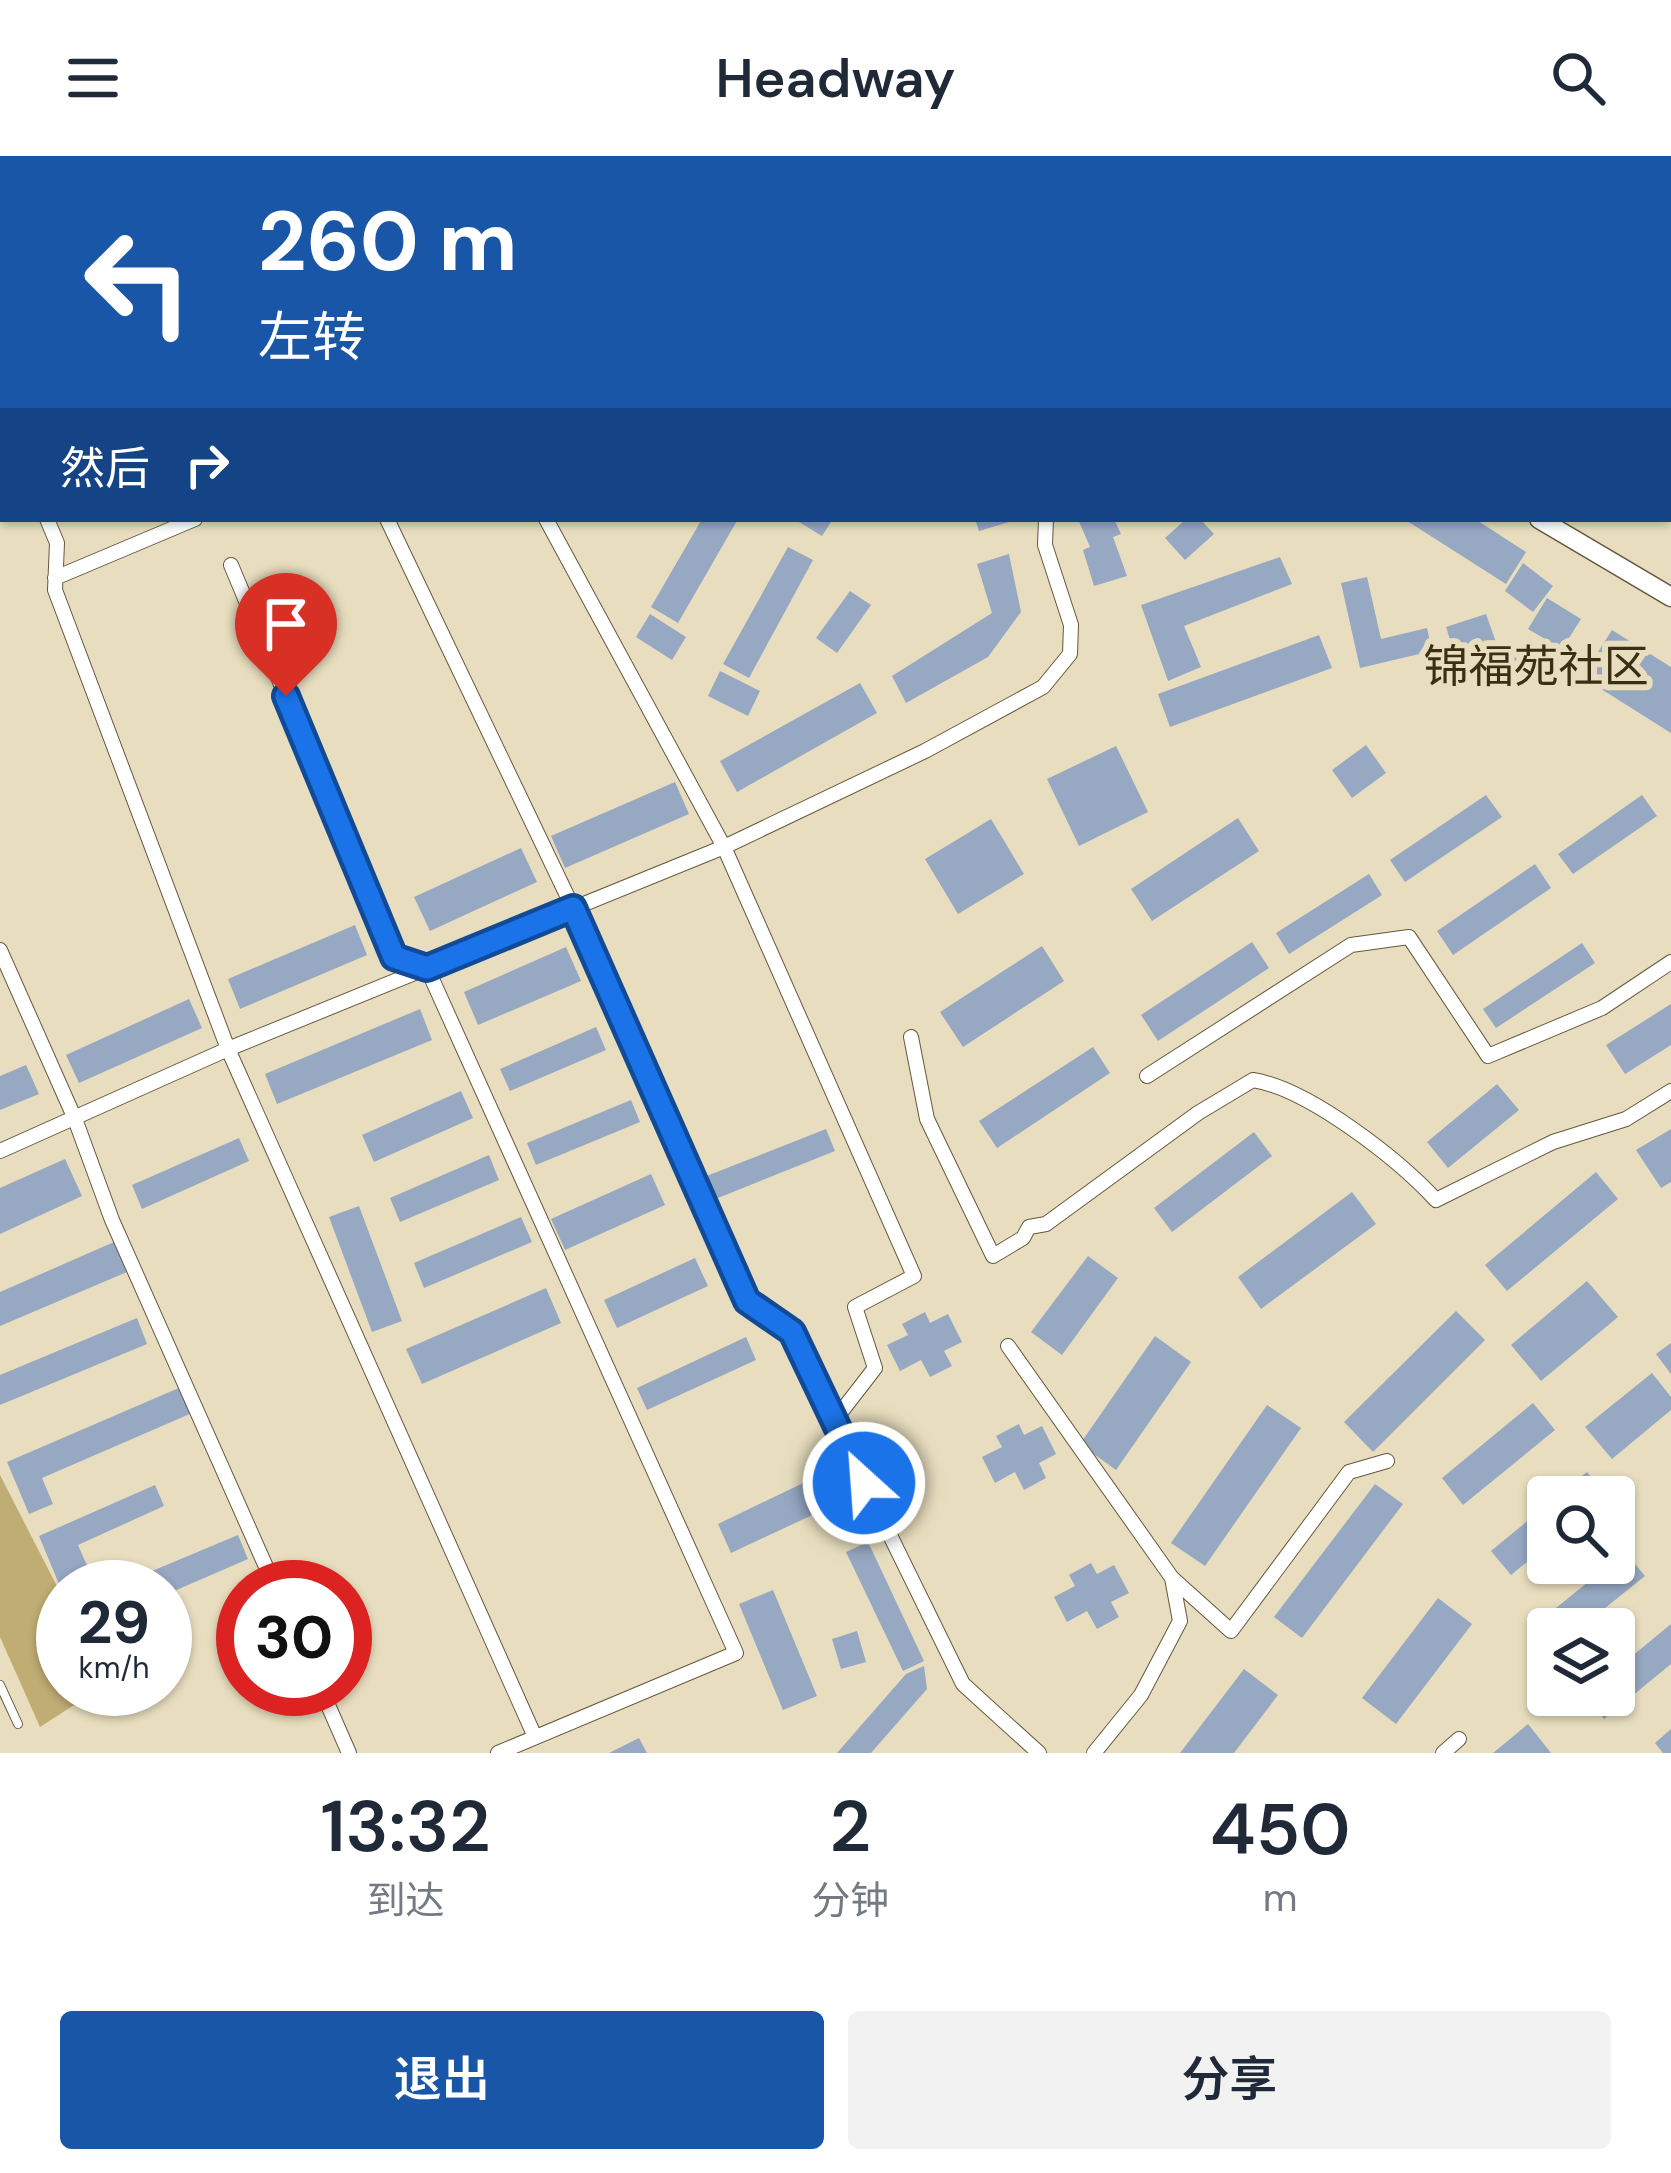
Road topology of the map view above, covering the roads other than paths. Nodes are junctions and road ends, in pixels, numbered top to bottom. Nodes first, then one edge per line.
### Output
1 (48, 522) edge
2 (188, 522) edge
3 (388, 522) edge
4 (548, 522) edge
5 (1046, 522) edge
6 (1544, 522) edge
7 (231, 565) dead end
8 (56, 578) junction
9 (1671, 598) edge
10 (724, 847) junction
11 (573, 908) junction
12 (0, 950) edge
13 (1671, 962) edge
14 (427, 968) junction
15 (911, 1037) dead end
16 (228, 1049) junction
17 (1147, 1076) dead end
18 (1671, 1090) edge
19 (75, 1119) junction
20 (0, 1151) edge
21 (1008, 1346) dead end
22 (834, 1421) junction
23 (1387, 1461) dead end
24 (263, 1560) edge
25 (1172, 1578) junction
26 (0, 1685) edge
27 (333, 1716) edge
28 (18, 1724) dead end
29 (535, 1737) junction
30 (1459, 1739) dead end
31 (1032, 1751) edge
32 (349, 1753) edge
33 (498, 1753) edge
34 (1094, 1753) edge
35 (1443, 1753) edge

1 - 8 street
2 - 8 street
3 - 11 street
4 - 10 street
5 - 10 street
6 - 9 street
7 - 14 street
8 - 16 street
10 - 11 street
10 - 22 street
11 - 14 street
11 - 22 street
12 - 19 street
13 - 17 street
14 - 16 street
14 - 29 street
15 - 18 street
16 - 19 street
16 - 29 street
19 - 20 street
19 - 24 street
21 - 25 street
22 - 31 street
23 - 25 street
25 - 34 street
26 - 28 lane
27 - 32 street
29 - 33 street
30 - 35 street

